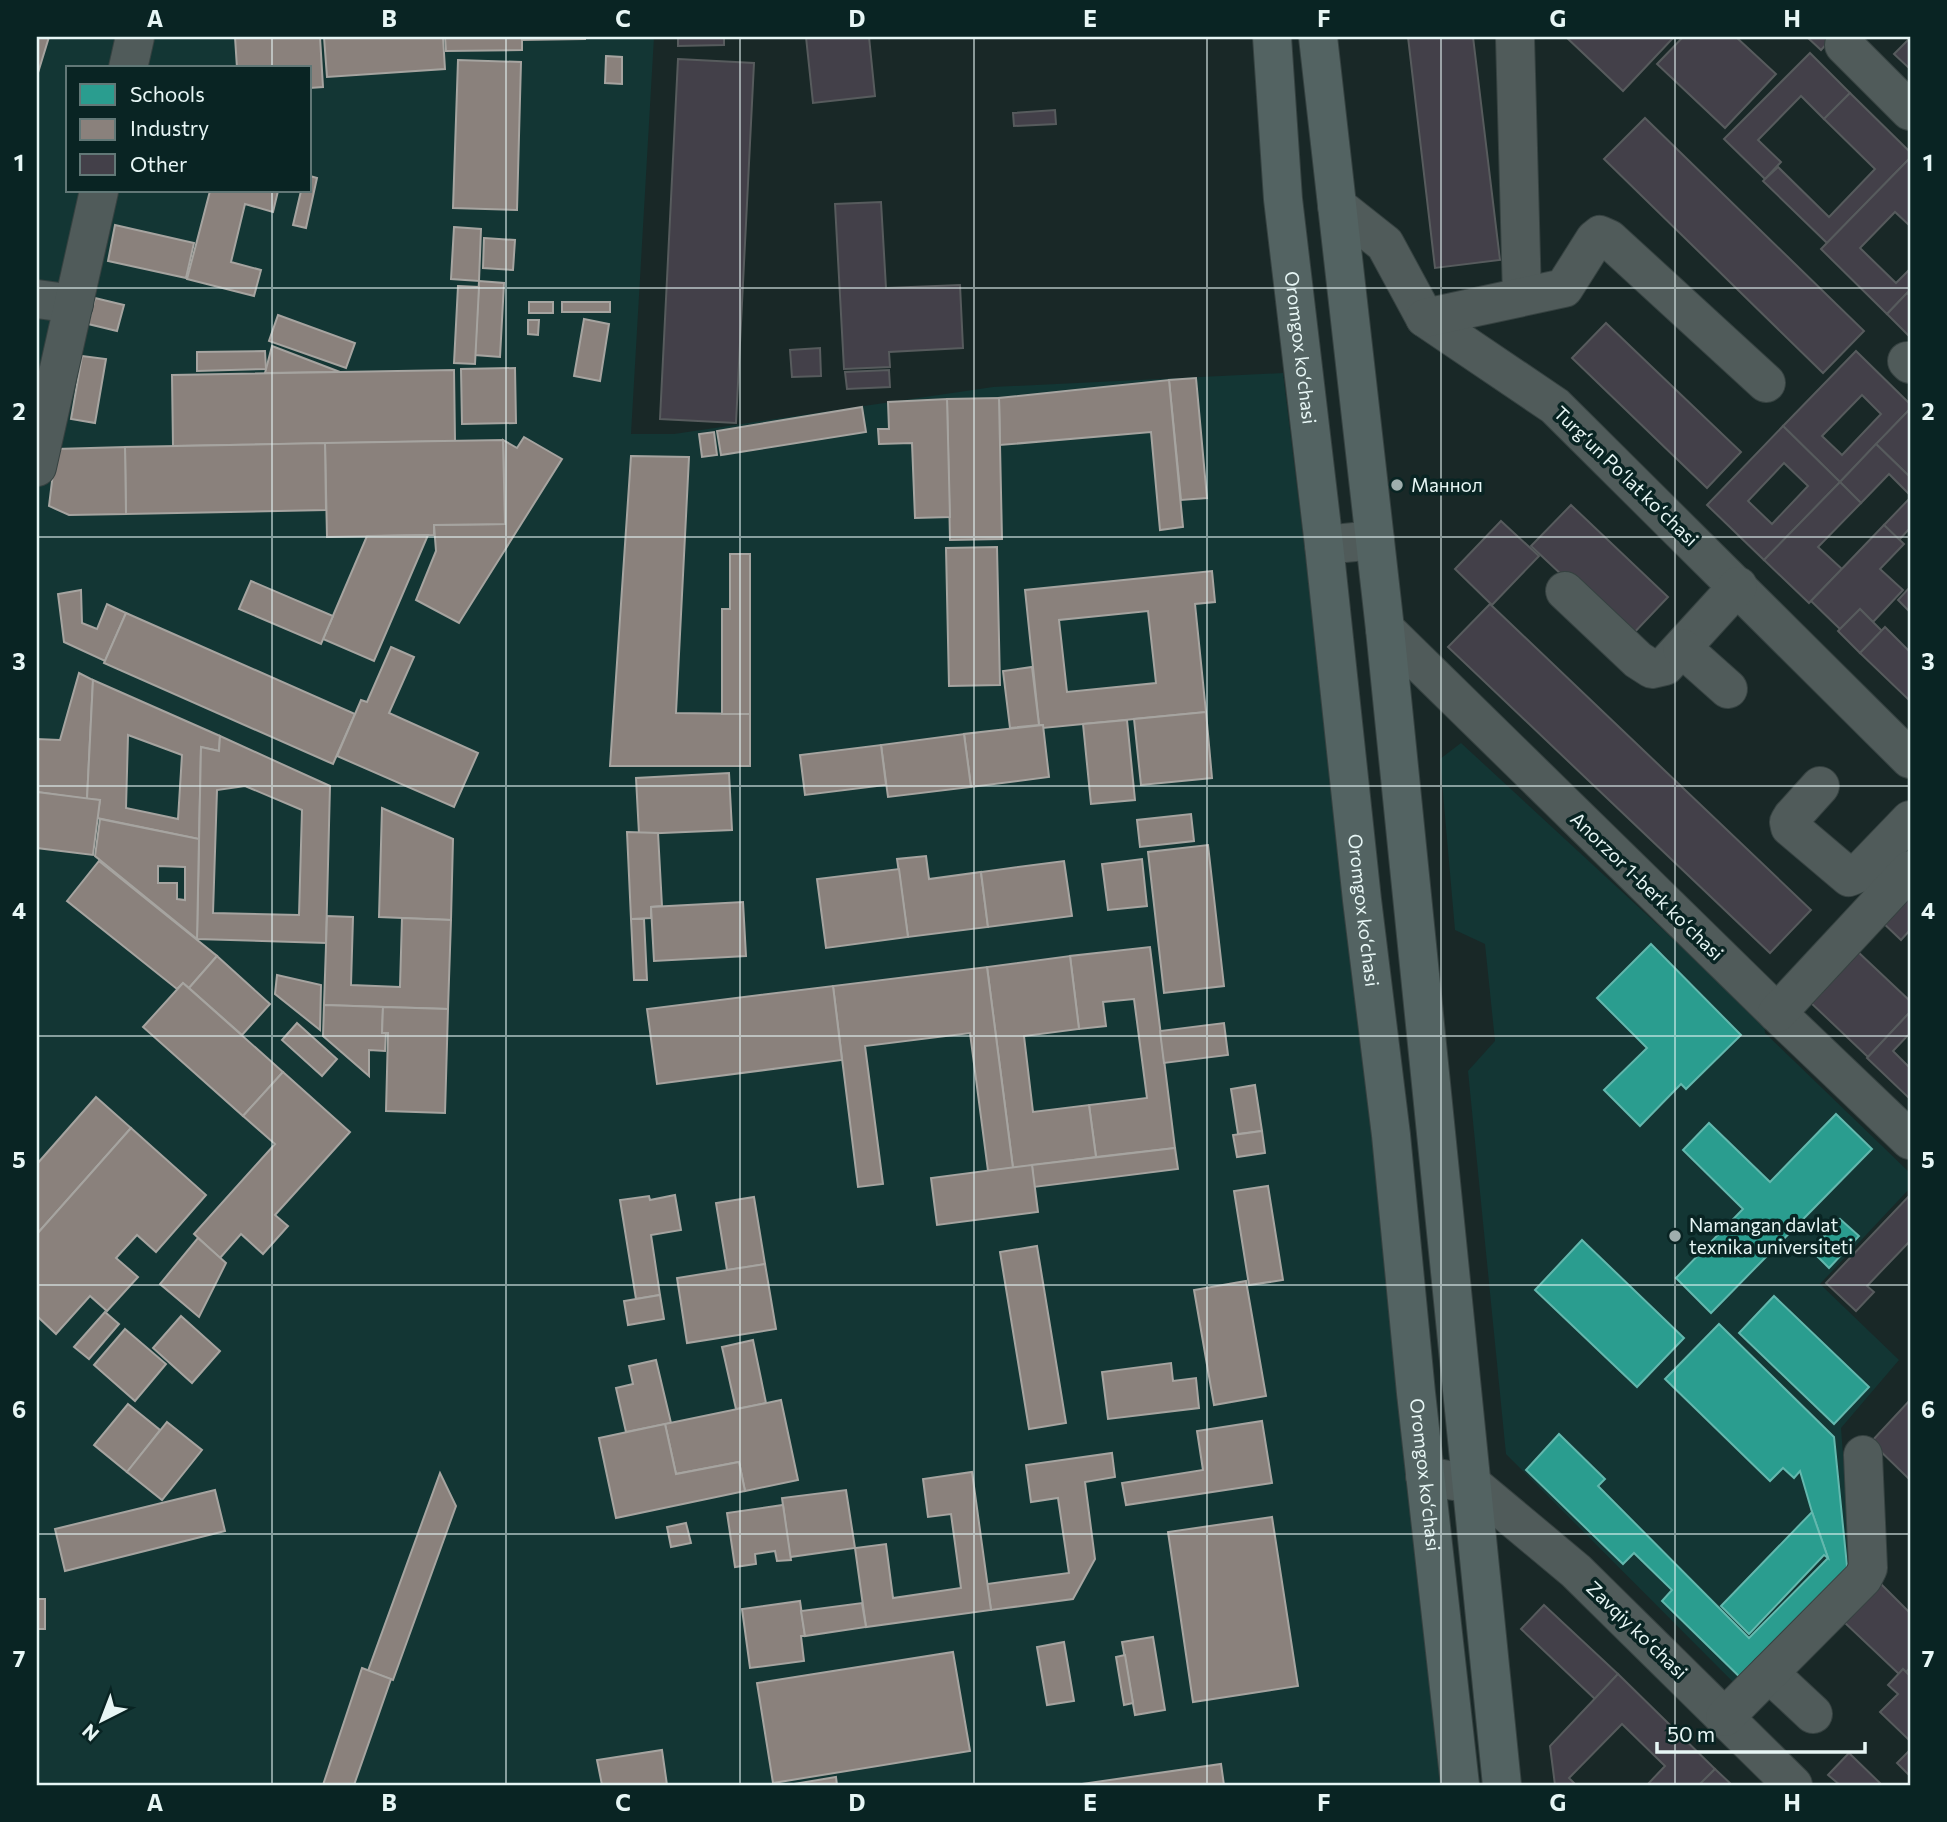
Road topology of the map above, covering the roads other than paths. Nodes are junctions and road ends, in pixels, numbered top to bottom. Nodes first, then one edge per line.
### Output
1 (135, 37) edge
2 (1272, 37) edge
3 (1318, 37) edge
4 (1515, 37) edge
5 (1844, 45) dead end
6 (128, 66) edge
7 (1910, 111) edge
8 (99, 192) edge
9 (1337, 206) junction
10 (1521, 296) junction
11 (55, 302) edge
12 (1425, 317) junction
13 (1766, 383) dead end
14 (37, 467) edge
15 (1375, 540) junction
16 (1324, 545) junction
17 (1738, 586) junction
18 (1566, 591) dead end
19 (1385, 629) junction
20 (1682, 648) junction
21 (1728, 689) dead end
22 (1910, 759) edge
23 (1820, 786) dead end
24 (1910, 820) edge
25 (1910, 870) edge
26 (1776, 1013) junction
27 (1910, 1140) edge
28 (1863, 1455) dead end
29 (1425, 1476) junction
30 (1472, 1484) junction
31 (1769, 1673) junction
32 (1813, 1714) dead end
33 (1725, 1717) junction
34 (1460, 1785) edge
35 (1502, 1785) edge
36 (1793, 1785) edge

1 - 6 street
2 - 16 main road, Oromgox ko‘chasi
3 - 9 main road
4 - 10 street
5 - 7 street
8 - 11 street
9 - 12 street, Turgʻun Poʻlat koʻchasi
9 - 15 main road
10 - 12 street
10 - 13 street
11 - 14 street
12 - 17 street, Turgʻun Poʻlat koʻchasi
15 - 16 street
15 - 19 main road
16 - 29 main road, Oromgox ko‘chasi
17 - 20 street
17 - 22 street, Turgʻun Poʻlat koʻchasi
18 - 20 street
19 - 26 street, Anorzor 1-berk koʻchasi
19 - 30 main road
20 - 21 street
23 - 24 street
25 - 26 street
26 - 27 street, Anorzor 1-berk koʻchasi
28 - 31 street
29 - 30 street
29 - 34 main road, Oromgox ko‘chasi
30 - 33 street, Zavqiy koʻchasi
30 - 35 main road
31 - 32 street
31 - 33 street
33 - 36 street, Zavqiy koʻchasi

